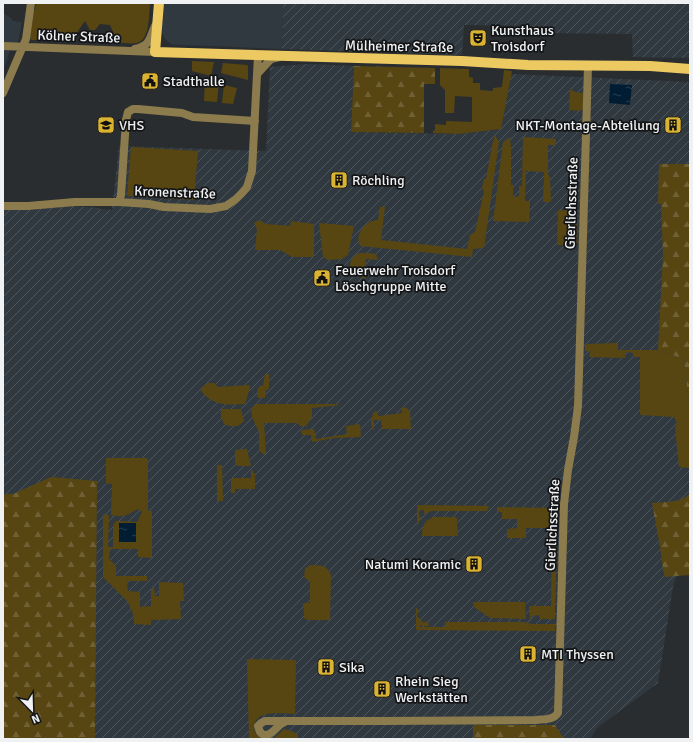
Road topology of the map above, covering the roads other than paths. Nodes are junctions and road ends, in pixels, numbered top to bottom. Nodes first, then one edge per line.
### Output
1 (31, 3) edge
2 (159, 3) edge
3 (157, 26) junction
4 (3, 46) edge
5 (23, 46) junction
6 (131, 51) junction
7 (155, 52) junction
8 (185, 53) junction
9 (258, 56) junction
10 (281, 56) junction
11 (588, 66) junction
12 (690, 68) edge
13 (258, 73) junction
14 (3, 93) edge
15 (255, 121) junction
16 (119, 202) junction
17 (3, 206) edge
18 (286, 721) dead end

1 - 5 street
2 - 3 main road
3 - 6 street
3 - 7 main road
3 - 8 main road
4 - 5 street, Kölner Straße
5 - 6 street, Kölner Straße
5 - 14 street
6 - 7 street, Kölner Straße
7 - 8 main road, Mülheimer Straße
8 - 9 main road, Mülheimer Straße
9 - 10 main road, Mülheimer Straße
9 - 13 street, Kronenstraße
10 - 11 main road, Mülheimer Straße
10 - 13 street
11 - 12 main road, Mülheimer Straße
11 - 18 street, Gierlichsstraße
13 - 15 street, Kronenstraße
15 - 16 street, Kronenstraße
15 - 16 street
16 - 17 street, Kronenstraße

